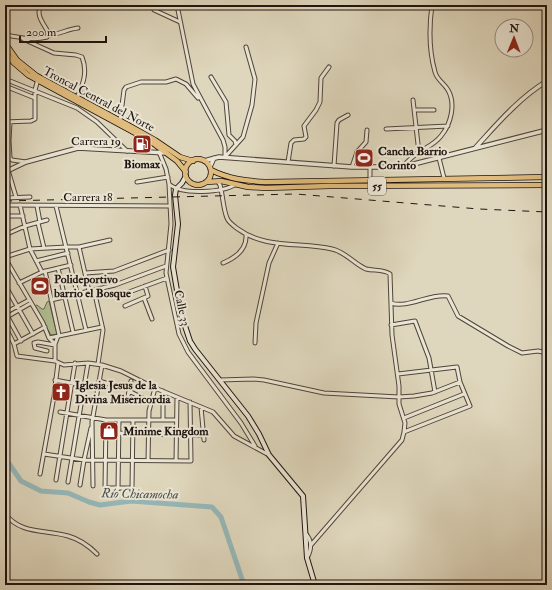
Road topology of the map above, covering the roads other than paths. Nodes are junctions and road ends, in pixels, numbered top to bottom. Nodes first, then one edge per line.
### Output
1 (41, 5) edge
2 (154, 5) edge
3 (177, 5) edge
4 (432, 5) edge
5 (180, 22) junction
6 (78, 28) dead end
7 (5, 35) edge
8 (48, 35) junction
9 (23, 38) junction
10 (5, 43) edge
11 (246, 47) dead end
12 (5, 52) edge
13 (329, 67) dead end
14 (211, 77) dead end
15 (5, 79) edge
16 (38, 79) junction
17 (547, 81) edge
18 (5, 86) edge
19 (35, 90) junction
20 (35, 98) junction
21 (77, 98) junction
22 (413, 100) dead end
23 (204, 104) junction
24 (414, 110) junction
25 (434, 110) dead end
26 (348, 115) dead end
27 (120, 121) junction
28 (5, 122) edge
29 (10, 122) junction
30 (448, 126) junction
31 (416, 127) junction
32 (386, 129) dead end
33 (367, 130) dead end
34 (547, 130) edge
35 (115, 140) junction
36 (150, 141) junction
37 (236, 145) junction
38 (475, 148) junction
39 (115, 150) junction
40 (127, 151) junction
41 (148, 152) junction
42 (160, 152) junction
43 (419, 152) junction
44 (167, 153) junction
45 (225, 157) junction
46 (413, 157) junction
47 (214, 158) junction
48 (439, 158) junction
49 (193, 161) junction
50 (204, 161) junction
51 (26, 162) junction
52 (288, 162) junction
53 (415, 164) junction
54 (334, 166) junction
55 (352, 167) junction
56 (210, 168) junction
57 (370, 168) junction
58 (402, 168) junction
59 (6, 171) edge
60 (186, 174) junction
61 (168, 177) junction
62 (547, 177) edge
63 (444, 178) junction
64 (370, 179) junction
65 (217, 181) junction
66 (137, 182) dead end
67 (207, 182) junction
68 (169, 184) junction
69 (236, 184) junction
70 (547, 185) edge
71 (176, 189) junction
72 (221, 191) junction
73 (16, 197) junction
74 (30, 197) dead end
75 (5, 198) edge
76 (5, 205) edge
77 (20, 205) junction
78 (37, 206) junction
79 (56, 206) junction
80 (170, 206) junction
81 (5, 216) edge
82 (23, 216) junction
83 (47, 220) dead end
84 (39, 222) junction
85 (25, 226) junction
86 (5, 235) edge
87 (246, 235) junction
88 (110, 240) dead end
89 (278, 243) junction
90 (66, 247) junction
91 (79, 247) junction
92 (44, 248) junction
93 (30, 249) junction
94 (168, 250) junction
95 (68, 253) junction
96 (5, 258) edge
97 (36, 261) junction
98 (223, 263) dead end
99 (71, 265) junction
100 (166, 266) junction
101 (10, 268) junction
102 (58, 268) junction
103 (5, 271) edge
104 (44, 271) junction
105 (85, 273) junction
106 (167, 278) junction
107 (19, 283) junction
108 (5, 285) edge
109 (145, 286) junction
110 (94, 290) junction
111 (89, 291) junction
112 (78, 294) junction
113 (121, 295) dead end
114 (65, 297) junction
115 (144, 298) junction
116 (51, 300) junction
117 (30, 301) junction
118 (391, 303) junction
119 (125, 306) dead end
120 (18, 308) junction
121 (6, 314) edge
122 (152, 319) dead end
123 (391, 324) junction
124 (5, 326) edge
125 (45, 327) junction
126 (102, 327) junction
127 (86, 330) junction
128 (73, 332) junction
129 (33, 334) junction
130 (59, 335) junction
131 (49, 338) junction
132 (21, 341) junction
133 (255, 343) dead end
134 (14, 344) junction
135 (55, 345) junction
136 (47, 351) dead end
137 (547, 353) edge
138 (56, 362) junction
139 (88, 363) junction
140 (75, 364) junction
141 (100, 364) junction
142 (432, 370) junction
143 (398, 374) junction
144 (55, 380) junction
145 (220, 380) junction
146 (99, 381) junction
147 (131, 381) dead end
148 (460, 382) junction
149 (72, 383) junction
150 (84, 385) junction
151 (119, 387) dead end
152 (98, 388) junction
153 (155, 388) junction
154 (129, 391) junction
155 (162, 391) junction
156 (435, 392) junction
157 (464, 394) junction
158 (176, 397) junction
159 (399, 397) junction
160 (128, 401) dead end
161 (150, 402) junction
162 (190, 402) junction
163 (202, 407) junction
164 (60, 412) dead end
165 (67, 413) junction
166 (79, 415) junction
167 (93, 418) junction
168 (404, 418) junction
169 (106, 420) junction
170 (119, 420) junction
171 (133, 420) junction
172 (148, 420) junction
173 (163, 420) junction
174 (176, 420) junction
175 (92, 422) junction
176 (404, 432) junction
177 (119, 433) junction
178 (133, 434) junction
179 (148, 434) junction
180 (176, 434) junction
181 (190, 434) junction
182 (204, 435) junction
183 (204, 440) dead end
184 (254, 446) junction
185 (44, 454) junction
186 (269, 455) junction
187 (60, 456) junction
188 (72, 458) junction
189 (84, 460) junction
190 (93, 460) junction
191 (105, 460) junction
192 (119, 460) junction
193 (133, 460) junction
194 (148, 461) junction
195 (176, 461) junction
196 (40, 474) dead end
197 (56, 480) dead end
198 (68, 482) dead end
199 (80, 485) dead end
200 (93, 486) dead end
201 (118, 489) junction
202 (5, 514) edge
203 (306, 534) junction
204 (311, 545) junction
205 (97, 554) dead end
206 (307, 558) junction
207 (315, 585) edge

1 - 8 street
2 - 5 street
3 - 5 street
4 - 30 street
5 - 23 street
6 - 8 street
7 - 9 street
8 - 9 street
9 - 21 street
10 - 16 highway, Troncal Central del Norte / 55
11 - 37 street
12 - 16 highway, Troncal Central del Norte / 55
13 - 52 street
14 - 37 street
15 - 19 street
16 - 19 street
16 - 21 highway, Troncal Central del Norte / 55
16 - 36 highway, Troncal Central del Norte / 55
17 - 38 street
18 - 20 street
19 - 20 street
19 - 35 street
20 - 29 street
21 - 27 highway, Troncal Central del Norte / 55
22 - 24 street
23 - 27 street
23 - 45 street
24 - 25 street
24 - 31 street
26 - 54 street
27 - 49 highway, Troncal Central del Norte / 55
28 - 29 street
29 - 51 street
30 - 31 street
30 - 43 street
31 - 32 street
31 - 43 street
33 - 55 street
34 - 38 street
35 - 39 street
35 - 40 street
36 - 41 street
36 - 44 highway, Troncal Central del Norte / 55
37 - 45 street
38 - 48 street
39 - 40 street, Carrera 19
39 - 51 street, Carrera 19
40 - 41 street, Carrera 19
41 - 42 street, Carrera 19
42 - 44 street, Carrera 19
42 - 61 street, Calle 33
43 - 46 street
44 - 60 highway, Troncal Central del Norte / 55
45 - 47 street
45 - 52 street
46 - 53 street
46 - 58 street
47 - 50 street
47 - 56 street
48 - 53 street
48 - 63 street
49 - 50 highway, 55
49 - 60 highway
50 - 56 highway, 55
51 - 59 street, Carrera 19
52 - 54 street
53 - 58 street
54 - 55 street
55 - 57 street
56 - 64 highway, 55
56 - 67 highway
57 - 58 street
57 - 64 street
59 - 73 street
60 - 67 highway, 55
60 - 71 main road
61 - 66 street
61 - 68 street, Calle 33
62 - 63 highway, 55
63 - 64 highway, 55
65 - 67 highway, 55
65 - 69 highway, 55
65 - 72 street
68 - 71 street
68 - 80 street, Calle 33
69 - 70 highway, 55
69 - 72 street
71 - 72 street
71 - 145 main road
72 - 87 street
73 - 74 street
73 - 75 street
76 - 77 street, Carrera 18
77 - 78 street, Carrera 18
77 - 82 street
78 - 79 street, Carrera 18
78 - 84 street
79 - 80 street, Carrera 18
79 - 90 street
80 - 94 street, Calle 33
81 - 82 street
82 - 85 street
83 - 84 street
84 - 85 street
84 - 92 street
85 - 86 street
85 - 93 street
87 - 89 street
87 - 98 street
88 - 91 street
89 - 118 street
89 - 133 street
90 - 91 street
90 - 92 street
90 - 95 street
91 - 105 street
92 - 93 street
93 - 96 street
93 - 97 street
94 - 100 street, Calle 33
94 - 105 street
95 - 97 street
95 - 99 street
96 - 101 street
97 - 104 street
99 - 102 street
99 - 112 street
100 - 106 street, Calle 33
100 - 110 street
101 - 103 street
101 - 107 street
102 - 104 street
102 - 114 street
104 - 107 street
104 - 116 street
105 - 111 street
106 - 109 street
106 - 184 street, Calle 33
107 - 117 street
108 - 120 street
109 - 113 street
109 - 115 street
110 - 111 street
110 - 126 street
111 - 112 street
112 - 114 street
112 - 127 street
114 - 116 street
114 - 128 street
115 - 119 street
115 - 122 street
116 - 130 street
117 - 120 street
117 - 125 street
118 - 123 street
118 - 137 street
120 - 121 street
120 - 129 street
121 - 132 street
123 - 142 street
123 - 143 street
124 - 134 street
125 - 129 street
125 - 131 street
126 - 127 street
126 - 141 street
127 - 128 street
128 - 130 street
129 - 132 street
130 - 131 street
130 - 135 street
131 - 135 street
132 - 134 street
134 - 138 street
135 - 136 street
135 - 138 street
138 - 140 street
138 - 144 street
139 - 140 street
139 - 141 street
139 - 150 street
140 - 149 street
141 - 146 street
141 - 153 street
142 - 143 street
142 - 148 street
142 - 156 street
143 - 159 street
144 - 149 street
144 - 185 street
145 - 159 street
145 - 186 main road
146 - 151 street
146 - 152 street
147 - 154 street
148 - 156 street
148 - 157 street
149 - 150 street
149 - 165 street
150 - 152 street
150 - 166 street
152 - 167 street
153 - 155 street
153 - 161 street
154 - 160 street
154 - 161 street
155 - 158 street
155 - 173 street
156 - 159 street
157 - 168 street
157 - 176 street
158 - 162 street
158 - 174 street
159 - 168 street
161 - 172 street
162 - 163 street
162 - 181 street
163 - 182 street
163 - 184 street
164 - 165 street
165 - 166 street
165 - 187 street
166 - 167 street
166 - 188 street
167 - 169 street
167 - 175 street
168 - 176 street
169 - 170 street
169 - 191 street
170 - 171 street
170 - 177 street
171 - 172 street
171 - 178 street
172 - 173 street
172 - 179 street
173 - 174 street
174 - 180 street
175 - 189 street
175 - 190 street
176 - 204 street
177 - 178 street
177 - 192 street
178 - 179 street
178 - 193 street
179 - 180 street
179 - 194 street
180 - 181 street
180 - 195 street
181 - 182 street
181 - 195 street
182 - 183 street
184 - 186 street
185 - 187 street
185 - 196 street
186 - 203 main road
187 - 188 street
187 - 197 street
188 - 189 street
188 - 198 street
189 - 190 street
189 - 199 street
190 - 191 street
190 - 200 street
191 - 192 street
191 - 201 street
192 - 193 street
192 - 201 street
193 - 194 street
193 - 201 street
194 - 195 street
202 - 205 street
203 - 204 street
203 - 206 main road
204 - 206 street
206 - 207 main road

